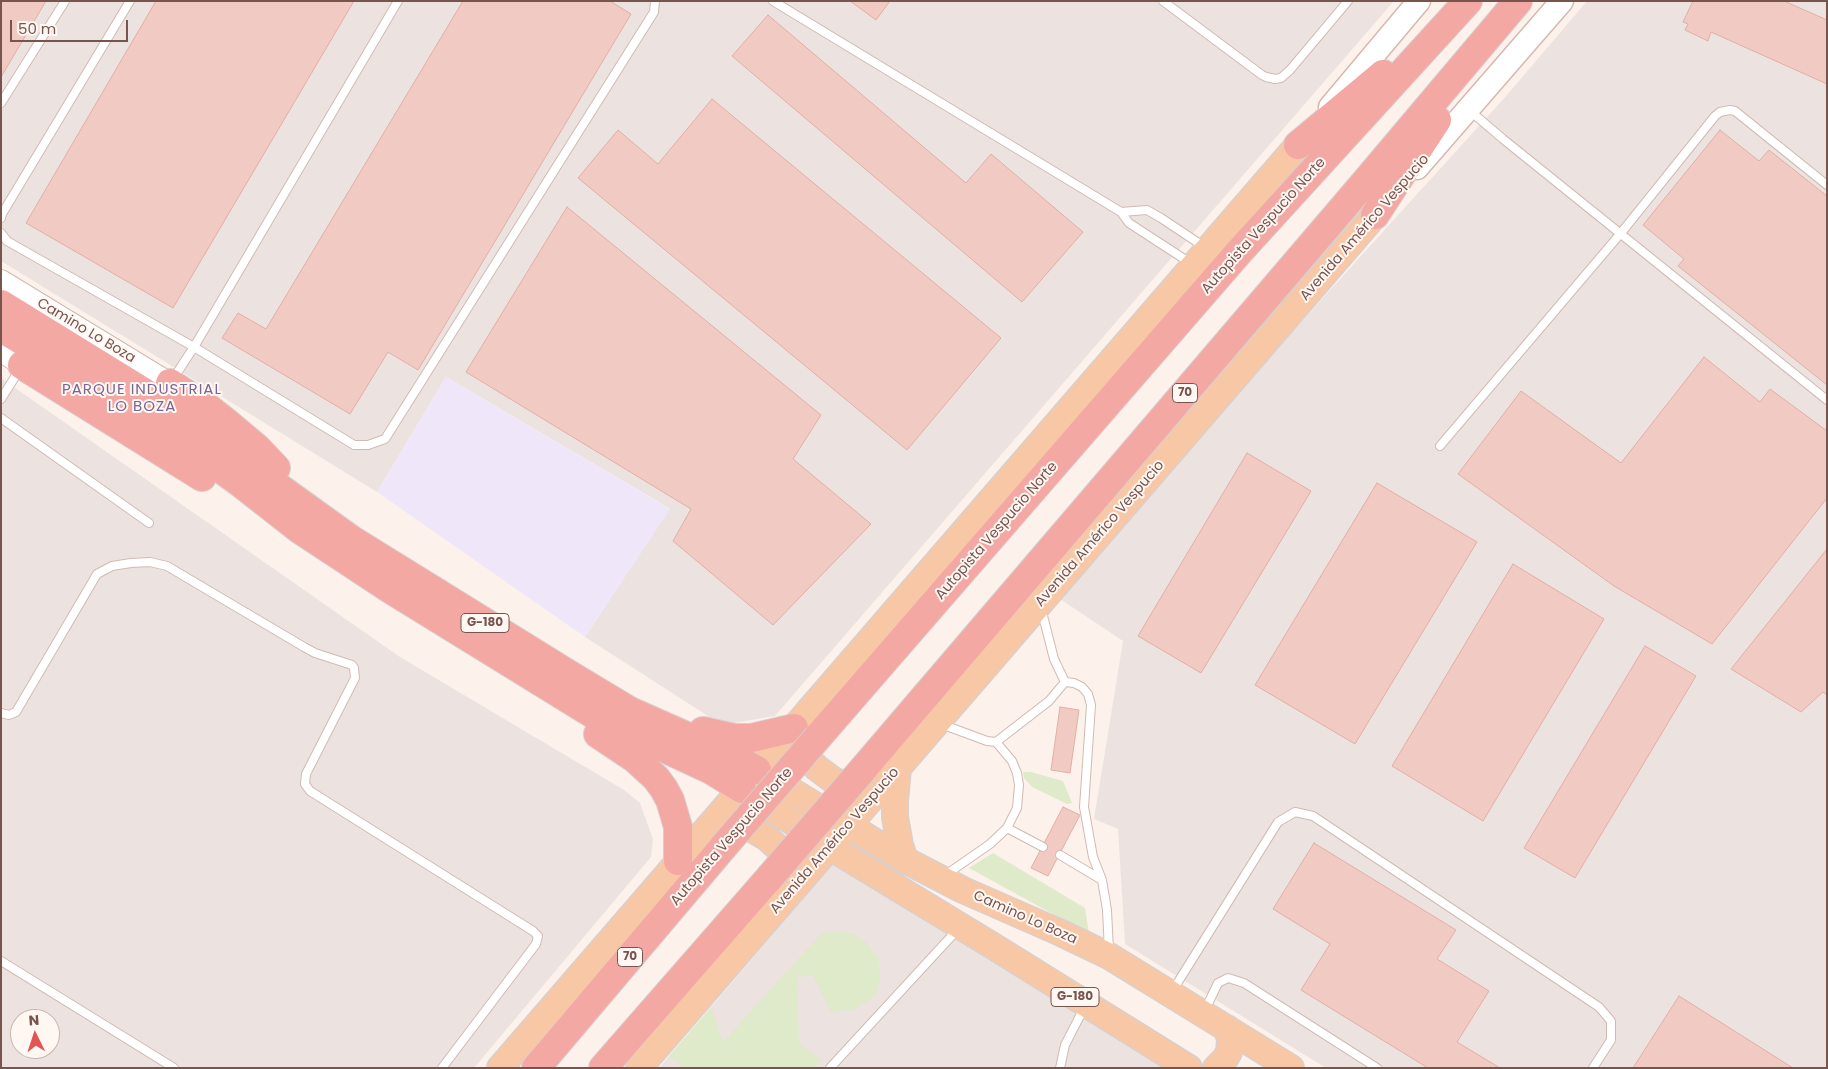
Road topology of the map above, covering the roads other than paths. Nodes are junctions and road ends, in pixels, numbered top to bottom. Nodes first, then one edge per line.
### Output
1 (65, 1) edge
2 (130, 1) edge
3 (398, 1) edge
4 (655, 1) edge
5 (772, 1) edge
6 (1163, 1) edge
7 (1348, 1) edge
8 (1419, 1) edge
9 (1562, 1) edge
10 (1466, 3) edge
11 (1511, 8) edge
12 (1, 103) edge
13 (1468, 110) junction
14 (1298, 145) junction
15 (1827, 185) edge
16 (1121, 212) junction
17 (1374, 215) junction
18 (1, 218) edge
19 (1, 233) edge
20 (1621, 233) junction
21 (1201, 257) junction
22 (1, 280) edge
23 (1, 304) edge
24 (1, 328) edge
25 (194, 347) junction
26 (12, 359) edge
27 (170, 383) junction
28 (1, 399) edge
29 (1827, 400) edge
30 (1, 418) edge
31 (1440, 446) dead end
32 (149, 523) dead end
33 (312, 525) junction
34 (1040, 604) junction
35 (1065, 682) junction
36 (561, 695) junction
37 (1, 713) edge
38 (649, 720) junction
39 (937, 723) junction
40 (806, 733) junction
41 (996, 742) junction
42 (898, 768) junction
43 (750, 779) junction
44 (877, 792) junction
45 (716, 818) junction
46 (848, 826) junction
47 (1007, 828) junction
48 (830, 847) junction
49 (1043, 847) dead end
50 (1060, 855) dead end
51 (905, 860) junction
52 (678, 861) junction
53 (802, 879) junction
54 (940, 879) junction
55 (1102, 880) junction
56 (961, 926) junction
57 (1109, 956) junction
58 (1, 961) edge
59 (1171, 994) junction
60 (1087, 1004) junction
61 (1203, 1014) junction
62 (1226, 1028) junction
63 (646, 1063) edge
64 (174, 1068) edge
65 (442, 1068) edge
66 (500, 1068) edge
67 (536, 1068) edge
68 (603, 1068) edge
69 (830, 1068) edge
70 (1060, 1068) edge
71 (1189, 1068) edge
72 (1216, 1068) edge
73 (1291, 1068) edge
74 (1377, 1068) edge
75 (1593, 1068) edge

1 - 12 lane
2 - 18 lane
3 - 25 lane
4 - 25 lane
5 - 16 lane
6 - 7 lane
8 - 14 main road
9 - 13 main road, Avenida Américo Vespucio
10 - 14 highway
10 - 40 highway, Autopista Vespucio Norte / 70
11 - 17 highway
11 - 68 highway, 70, bridge
13 - 17 main road, Avenida Américo Vespucio
13 - 20 lane
14 - 21 main road
15 - 20 lane
16 - 21 lane
16 - 21 lane
17 - 34 main road, Avenida Américo Vespucio
19 - 25 lane
20 - 29 lane
20 - 31 lane
21 - 40 main road
22 - 27 street, Camino Lo Boza
23 - 33 highway
24 - 33 highway
25 - 27 lane
26 - 28 lane
26 - 33 highway
27 - 33 highway
30 - 32 lane
33 - 36 highway, G-180
33 - 38 highway, G-180
34 - 35 lane
34 - 39 main road, Avenida Américo Vespucio
35 - 41 lane
35 - 55 lane
36 - 43 highway, G-180
36 - 52 highway
37 - 65 lane
38 - 40 highway
38 - 43 highway, G-180
39 - 41 lane
39 - 42 main road, Avenida Américo Vespucio
40 - 43 main road
40 - 44 main road
40 - 67 highway, Autopista Vespucio Norte / 70, bridge
41 - 47 lane
42 - 44 main road, Avenida Américo Vespucio
42 - 51 main road
43 - 45 main road
43 - 46 main road, Camino Lo Boza / G-180
43 - 48 main road, G-180
44 - 46 main road, Avenida Américo Vespucio
45 - 52 main road
45 - 53 main road
46 - 48 main road, Avenida Américo Vespucio
46 - 51 main road, Camino Lo Boza / G-180
47 - 49 lane
47 - 54 lane
48 - 53 main road, Avenida Américo Vespucio
48 - 56 main road, G-180
50 - 55 lane
51 - 54 main road, Camino Lo Boza / G-180
52 - 66 main road
53 - 63 main road, Avenida Américo Vespucio
54 - 57 main road, Camino Lo Boza / G-180
55 - 57 lane
56 - 60 main road, G-180
56 - 69 lane
57 - 59 main road, Camino Lo Boza / G-180
58 - 64 lane
59 - 61 main road, Camino Lo Boza / G-180
59 - 75 lane
60 - 70 lane
60 - 71 main road, G-180
61 - 62 main road, Camino Lo Boza / G-180
61 - 74 lane
62 - 72 main road
62 - 73 main road, Camino Lo Boza / G-180

